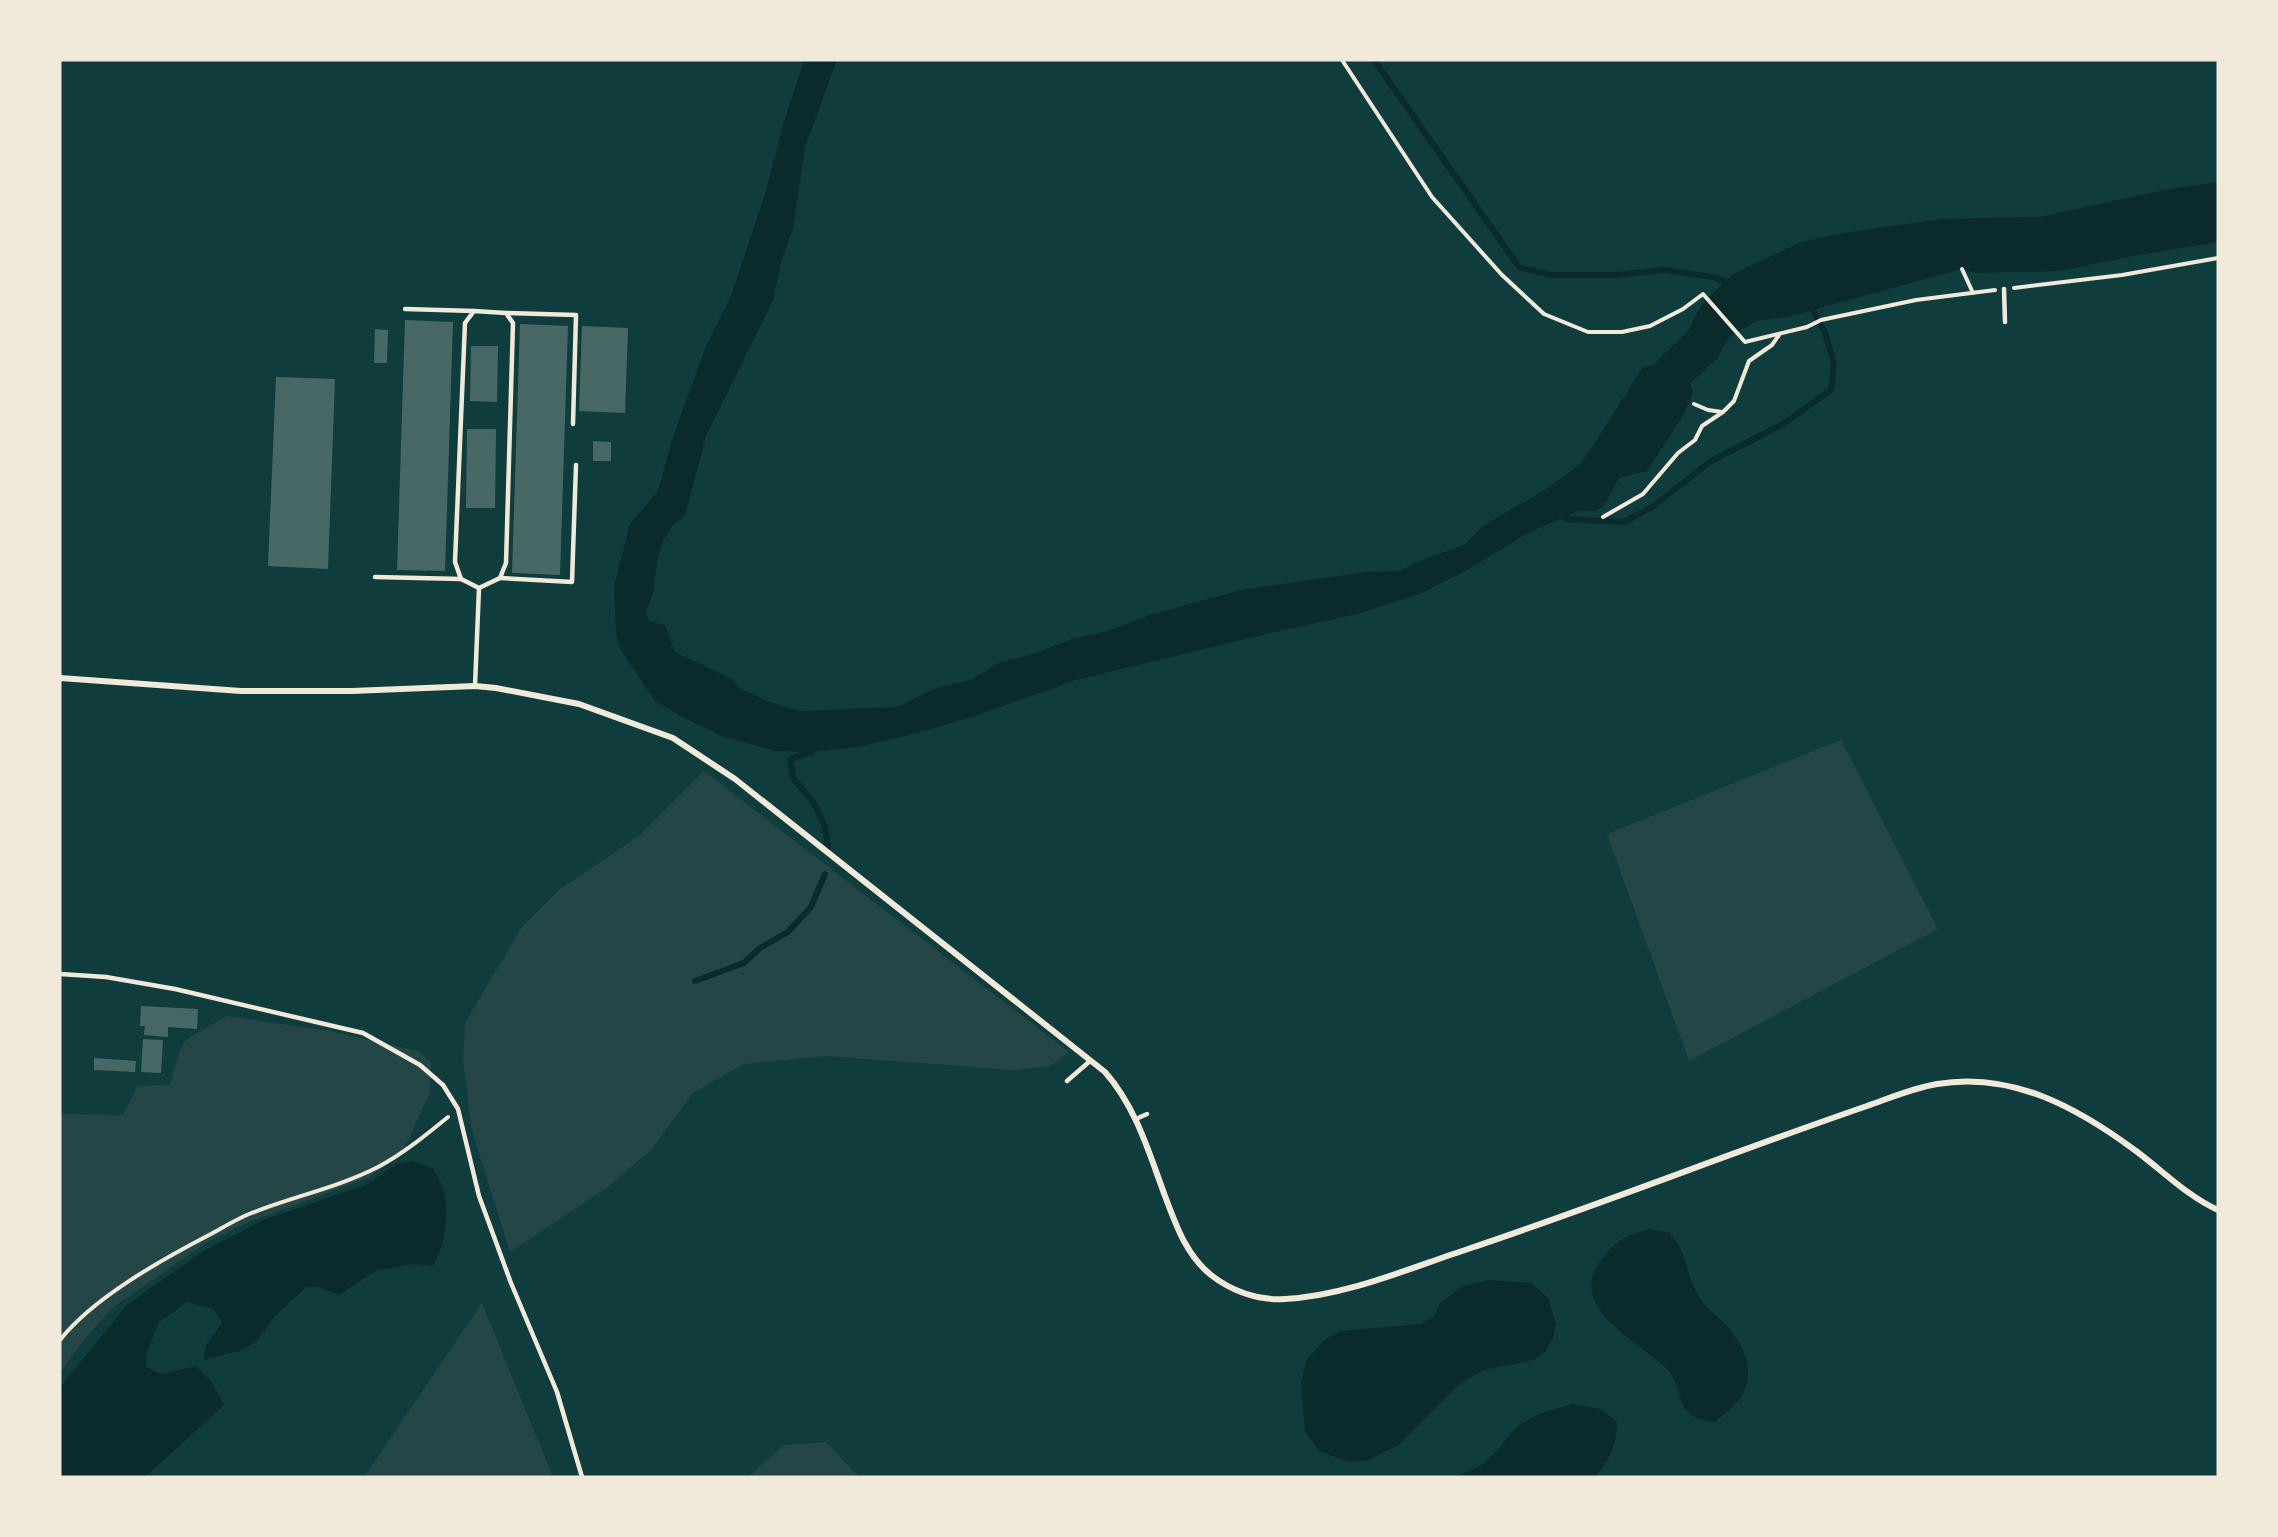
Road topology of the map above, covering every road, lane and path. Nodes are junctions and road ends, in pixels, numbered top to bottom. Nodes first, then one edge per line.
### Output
1 (1342, 60) edge
2 (2218, 258) edge
3 (1962, 269) dead end
4 (2004, 289) junction
5 (1972, 292) junction
6 (405, 309) dead end
7 (474, 311) junction
8 (506, 313) junction
9 (2004, 322) dead end
10 (1780, 334) junction
11 (1694, 404) dead end
12 (1723, 412) junction
13 (573, 424) dead end
14 (576, 465) dead end
15 (1603, 517) dead end
16 (375, 577) dead end
17 (500, 578) junction
18 (461, 579) junction
19 (479, 588) junction
20 (60, 678) edge
21 (475, 686) junction
22 (60, 974) edge
23 (1090, 1061) junction
24 (1067, 1081) dead end
25 (458, 1109) junction
26 (1147, 1114) dead end
27 (1136, 1119) junction
28 (2218, 1210) edge
29 (60, 1340) edge
30 (582, 1477) edge

1 - 10 path
2 - 4 path
3 - 5 path
4 - 5 path
4 - 9 lane
5 - 10 path
6 - 7 lane
7 - 8 lane
7 - 18 lane
8 - 13 lane
8 - 17 lane
10 - 12 path
11 - 12 path
12 - 15 path
14 - 17 lane
16 - 18 lane
17 - 19 lane
18 - 19 lane
19 - 21 lane
20 - 21 street
21 - 23 street
22 - 25 lane
23 - 24 lane
23 - 27 street
25 - 29 path
25 - 30 lane
26 - 27 lane
27 - 28 street

